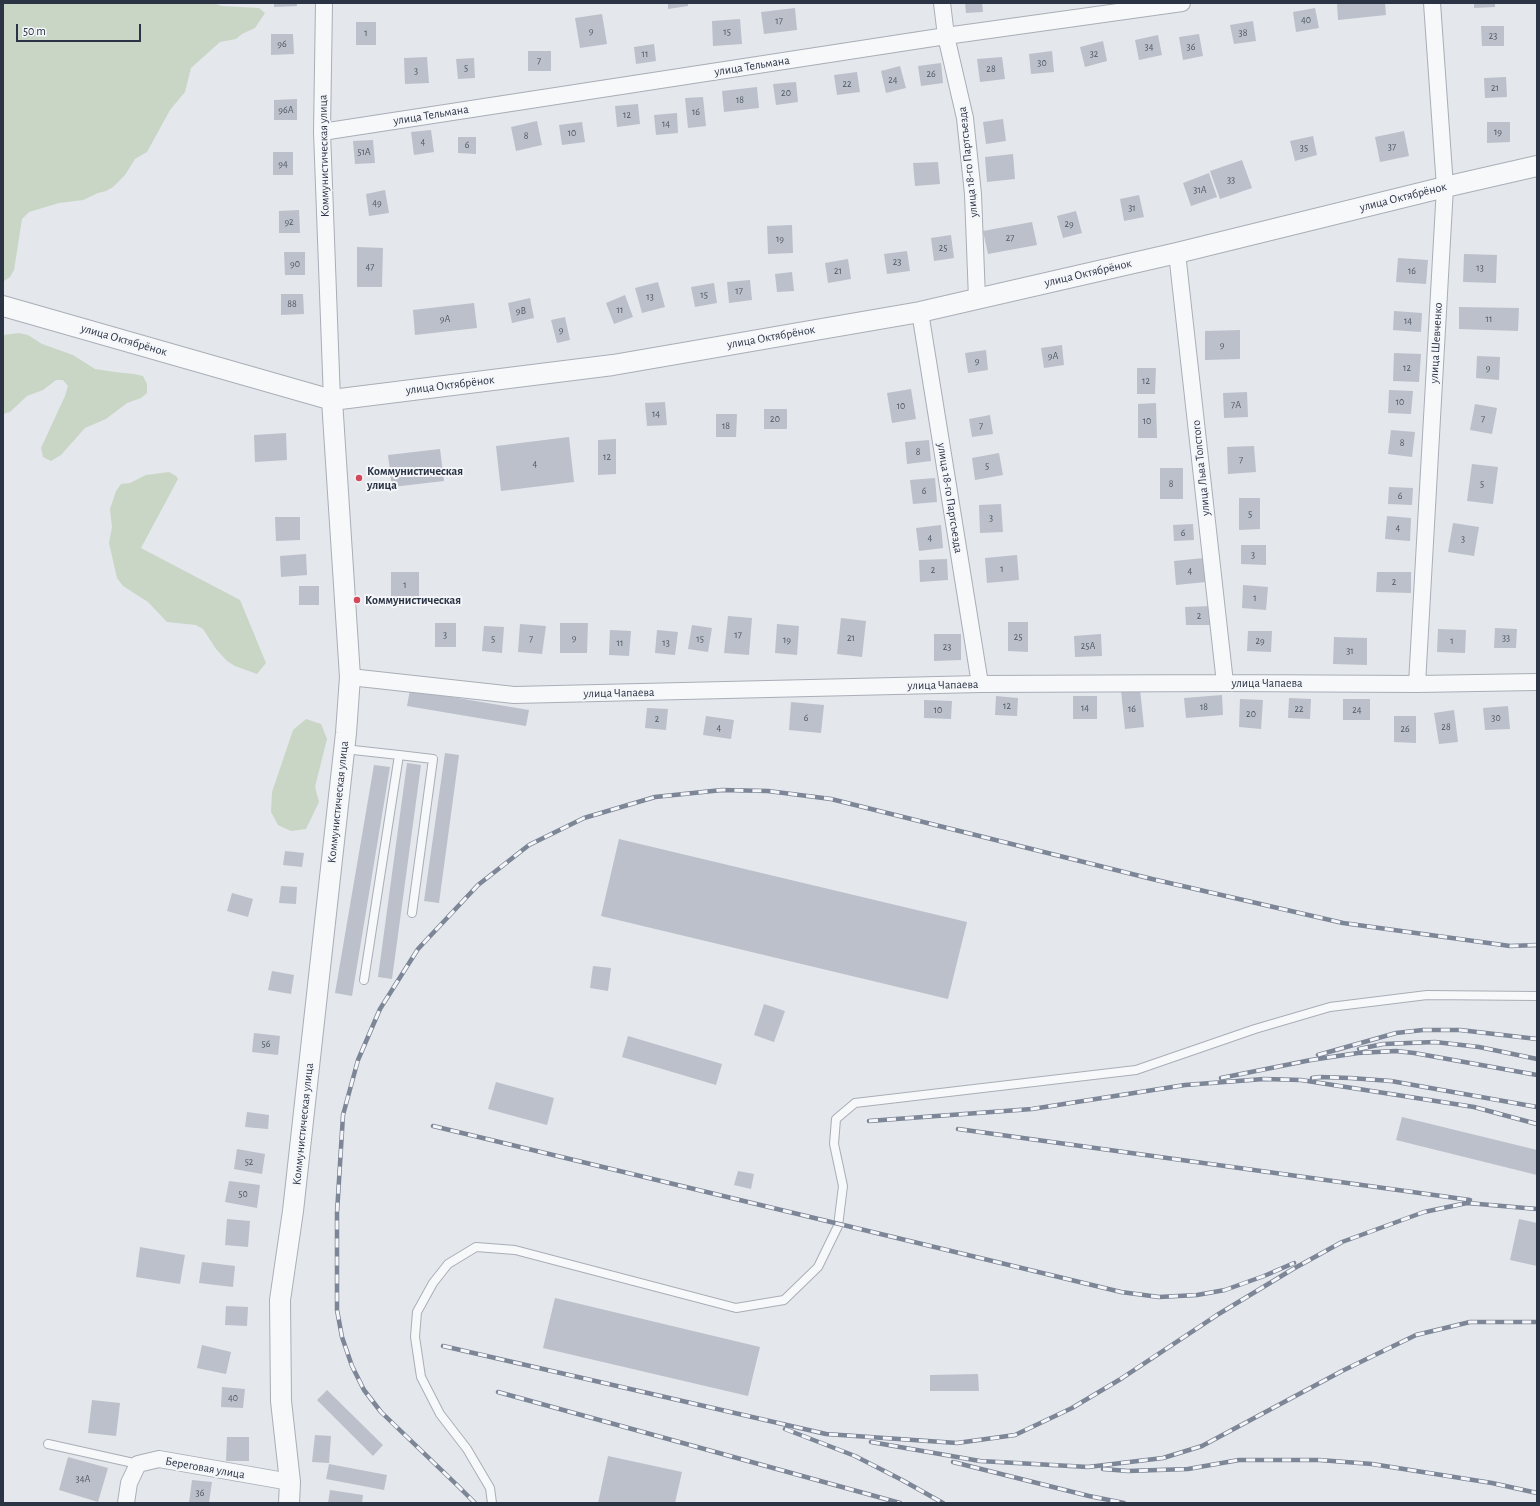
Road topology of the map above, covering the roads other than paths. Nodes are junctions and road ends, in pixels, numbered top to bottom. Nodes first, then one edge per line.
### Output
1 (324, 3) edge
2 (942, 3) edge
3 (1182, 3) edge
4 (1432, 3) edge
5 (946, 36) junction
6 (322, 132) junction
7 (1537, 166) edge
8 (1445, 187) junction
9 (1177, 253) junction
10 (977, 299) junction
11 (3, 306) edge
12 (920, 312) junction
13 (332, 400) junction
14 (350, 677) junction
15 (1537, 682) edge
16 (1225, 683) junction
17 (980, 684) junction
18 (1417, 684) junction
19 (344, 749) junction
20 (399, 755) junction
21 (412, 913) dead end
22 (364, 980) dead end
23 (1537, 996) edge
24 (48, 1444) dead end
25 (138, 1464) junction
26 (290, 1482) junction
27 (126, 1503) edge
28 (289, 1503) edge
29 (492, 1503) edge

1 - 6 street, Коммунистическая улица
2 - 5 street, улица 18-го Партсъезда
3 - 5 street, улица Тельмана
4 - 8 street, улица Шевченко
5 - 6 street, улица Тельмана
5 - 10 street, улица 18-го Партсъезда
6 - 13 street, Коммунистическая улица
7 - 8 street, улица Октябрёнок
8 - 9 street, улица Октябрёнок
8 - 18 street, улица Шевченко
9 - 10 street, улица Октябрёнок
9 - 16 street, улица Льва Толстого
10 - 12 street, улица Октябрёнок
11 - 13 street, улица Октябрёнок
12 - 13 street, улица Октябрёнок
12 - 17 street, улица 18-го Партсъезда
13 - 14 street, Коммунистическая улица
14 - 17 street, улица Чапаева
14 - 19 street, Коммунистическая улица
15 - 18 street, улица Чапаева
16 - 17 street, улица Чапаева
16 - 18 street, улица Чапаева
19 - 20 lane
19 - 26 street, Коммунистическая улица
20 - 21 lane
20 - 22 lane
23 - 29 lane
24 - 25 lane
25 - 26 street, Береговая улица
25 - 27 street
26 - 28 street, Коммунистическая улица

